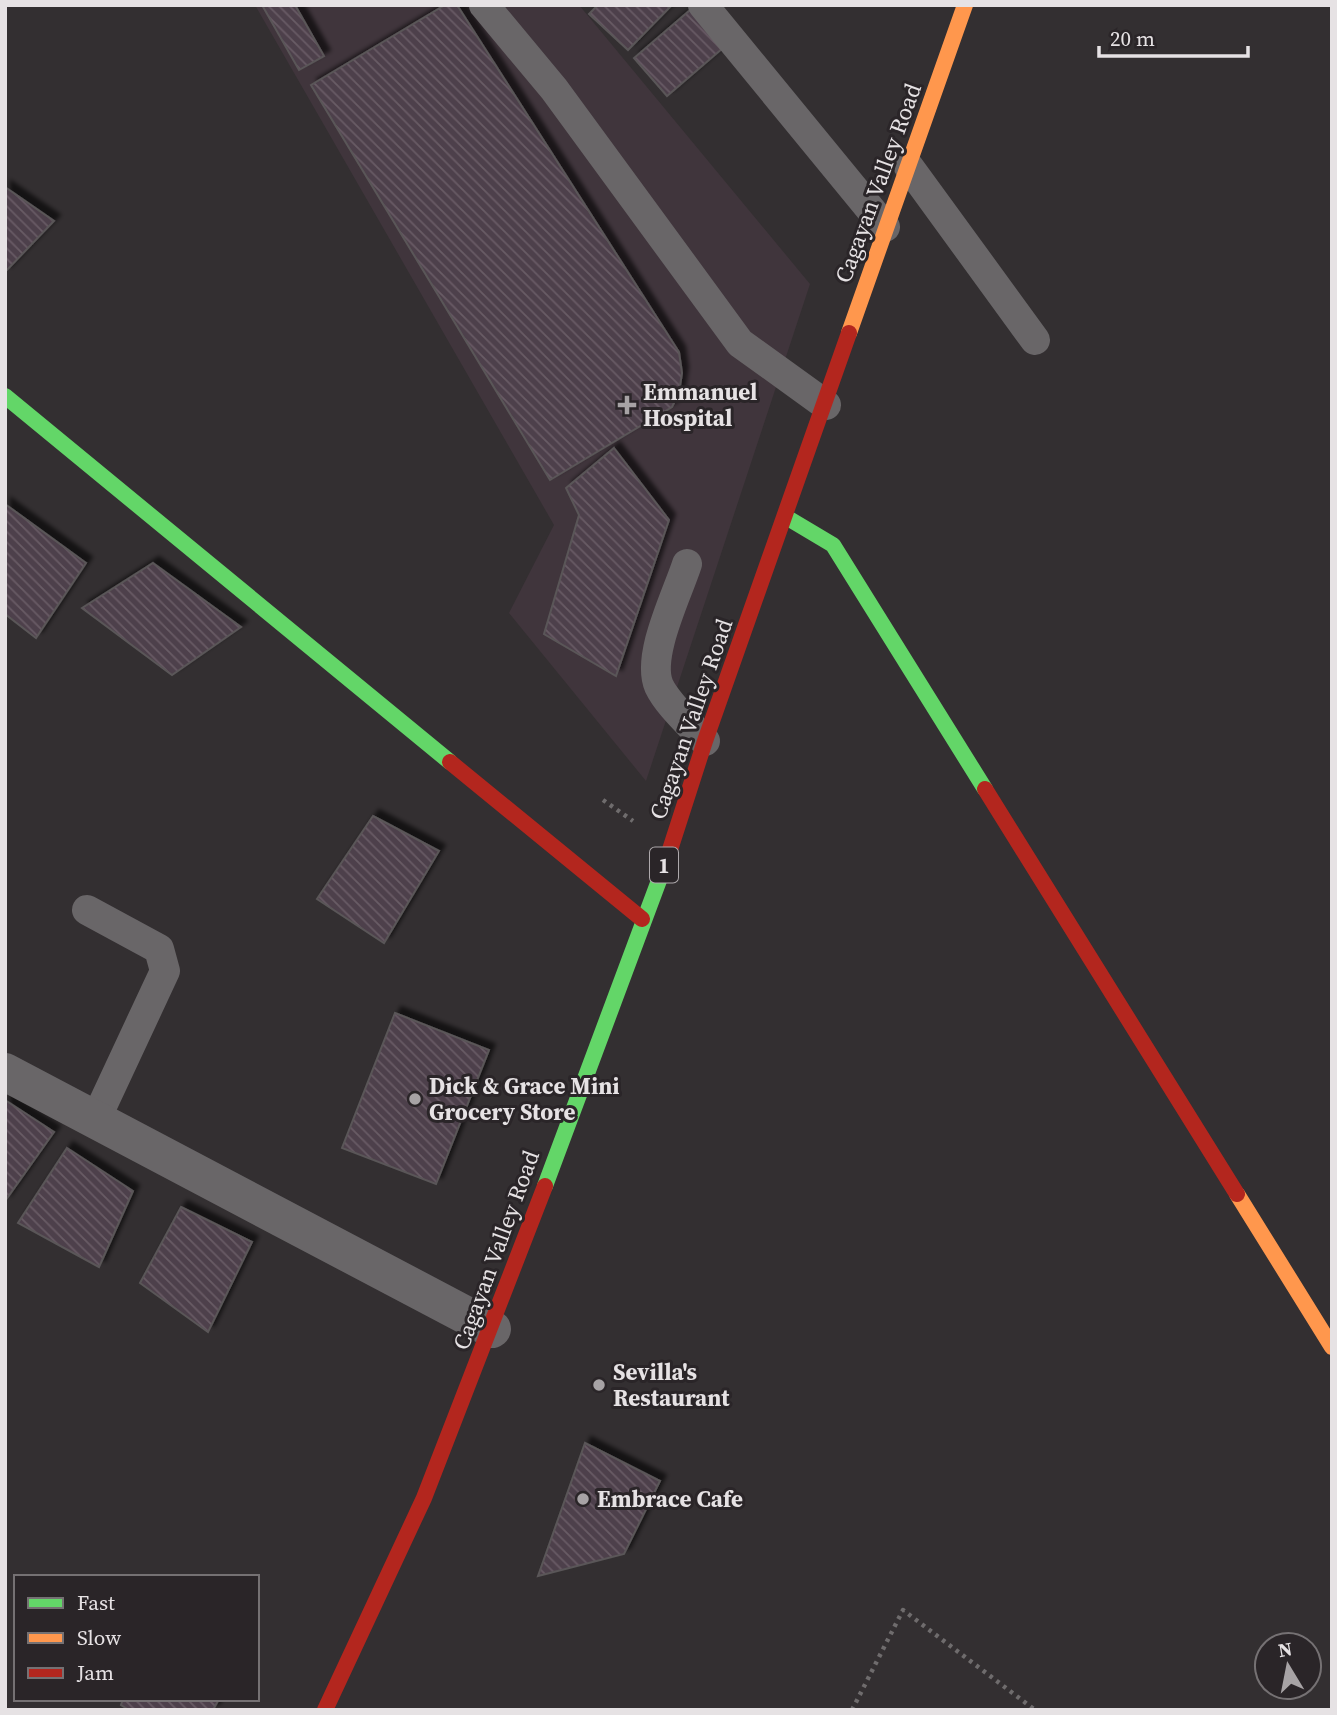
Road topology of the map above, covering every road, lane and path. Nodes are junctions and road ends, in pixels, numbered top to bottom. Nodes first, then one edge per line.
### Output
1 (484, 5) edge
2 (703, 5) edge
3 (965, 5) edge
4 (909, 167) junction
5 (885, 227) junction
6 (1035, 340) dead end
7 (5, 396) edge
8 (826, 404) junction
9 (786, 517) junction
10 (687, 564) dead end
11 (705, 741) junction
12 (87, 911) dead end
13 (642, 919) junction
14 (5, 1072) edge
15 (95, 1121) junction
16 (492, 1329) junction
17 (1332, 1347) edge
18 (325, 1710) edge
19 (852, 1710) edge
20 (1035, 1710) edge

1 - 8 lane
2 - 5 lane
3 - 4 main road, Cagayan Valley Road / 1
4 - 5 main road, Cagayan Valley Road / 1
4 - 6 lane
5 - 8 main road, Cagayan Valley Road / 1
7 - 13 main road
8 - 9 main road, Cagayan Valley Road / 1
9 - 11 main road, Cagayan Valley Road / 1
9 - 17 main road
10 - 11 lane
11 - 13 main road, Cagayan Valley Road / 1
12 - 15 lane
13 - 16 main road, Cagayan Valley Road / 1
14 - 15 street
15 - 16 street
16 - 18 main road, Cagayan Valley Road / 1
19 - 20 path

